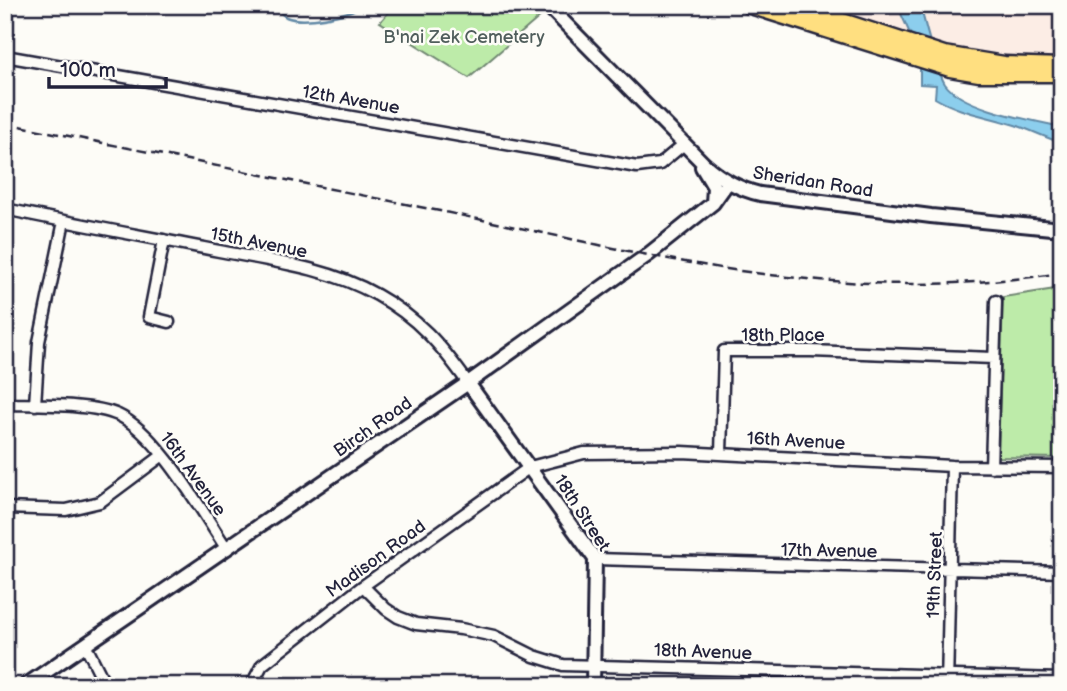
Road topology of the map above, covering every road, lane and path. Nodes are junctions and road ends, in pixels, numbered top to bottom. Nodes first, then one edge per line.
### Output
1 (547, 5) edge
2 (747, 5) edge
3 (793, 5) edge
4 (5, 56) edge
5 (1062, 66) edge
6 (1062, 75) edge
7 (684, 144) junction
8 (698, 157) junction
9 (728, 182) junction
10 (713, 204) junction
11 (5, 209) edge
12 (64, 221) junction
13 (1062, 229) edge
14 (164, 240) junction
15 (996, 301) dead end
16 (169, 322) dead end
17 (993, 358) junction
18 (468, 383) junction
19 (5, 404) edge
20 (36, 405) junction
21 (721, 453) junction
22 (163, 456) junction
23 (953, 466) junction
24 (530, 467) junction
25 (990, 467) junction
26 (1062, 467) edge
27 (5, 508) edge
28 (227, 549) junction
29 (595, 559) junction
30 (951, 569) junction
31 (1062, 572) edge
32 (363, 586) junction
33 (86, 646) junction
34 (593, 665) junction
35 (1062, 679) edge
36 (947, 682) edge
37 (24, 686) edge
38 (106, 686) edge
39 (251, 686) edge
40 (593, 686) edge

1 - 7 street, Sheridan Road
2 - 6 main road
3 - 5 main road
4 - 7 street, 12th Avenue
7 - 8 street, Sheridan Road
8 - 9 street, Sheridan Road
8 - 10 street
9 - 10 street, Birch Road
9 - 13 street, Sheridan Road
10 - 18 street, Birch Road
11 - 12 street, 15th Avenue
12 - 14 street, 15th Avenue
12 - 20 street
14 - 16 street
14 - 18 street, 15th Avenue
15 - 17 street
17 - 21 street, 18th Place
17 - 25 street
18 - 24 street, 18th Street
18 - 28 street, Birch Road
19 - 20 street, 16th Avenue
20 - 22 street, 16th Avenue
21 - 23 street, 16th Avenue
21 - 24 street, 16th Avenue
22 - 27 street
22 - 28 street, 16th Avenue
23 - 25 street, 16th Avenue
23 - 30 street, 19th Street
24 - 29 street, 18th Street
24 - 32 street, Madison Road
25 - 26 street, 16th Avenue
28 - 33 street, Birch Road
29 - 30 street, 17th Avenue
29 - 34 street, 18th Street
30 - 31 street, 17th Avenue
30 - 36 street, 19th Street
32 - 34 street, 18th Avenue
32 - 39 street, Madison Road
33 - 37 street, Birch Road
33 - 38 street
34 - 36 street, 18th Avenue
34 - 40 street, 18th Street
35 - 36 street, 18th Avenue

